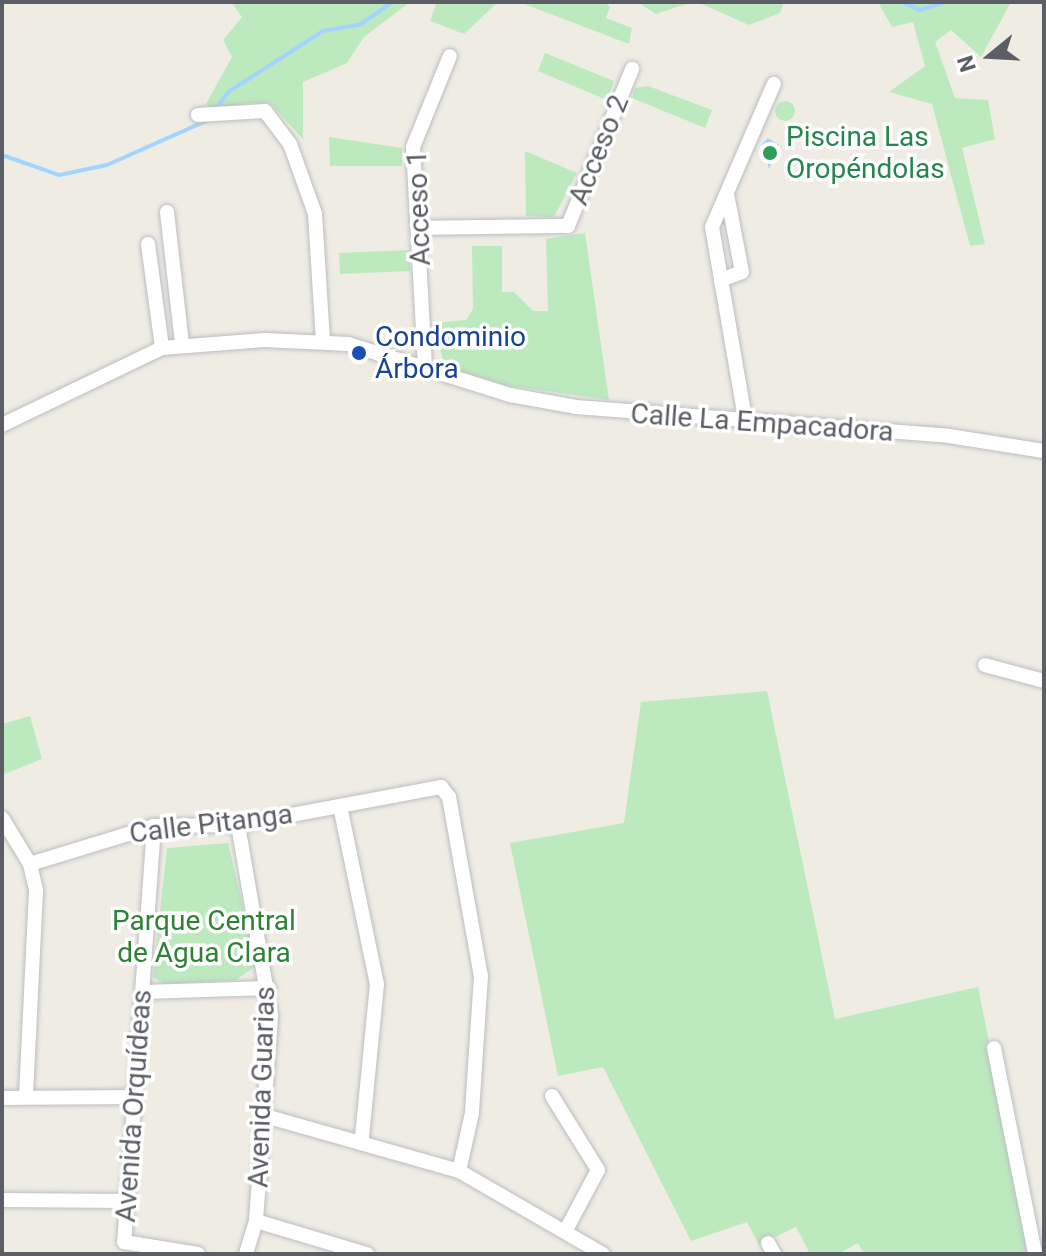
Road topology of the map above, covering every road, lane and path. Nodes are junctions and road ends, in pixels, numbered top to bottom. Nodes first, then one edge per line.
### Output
1 (450, 56) dead end
2 (632, 69) dead end
3 (774, 84) dead end
4 (198, 115) dead end
5 (727, 194) junction
6 (167, 212) dead end
7 (418, 228) junction
8 (148, 244) dead end
9 (721, 280) junction
10 (323, 342) junction
11 (182, 343) junction
12 (162, 348) junction
13 (425, 367) junction
14 (746, 424) junction
15 (2, 425) edge
16 (1044, 451) edge
17 (985, 665) dead end
18 (1044, 681) edge
19 (340, 806) junction
20 (2, 818) edge
21 (238, 825) junction
22 (154, 826) junction
23 (30, 864) junction
24 (269, 988) junction
25 (143, 992) junction
26 (994, 1048) dead end
27 (26, 1096) junction
28 (552, 1096) dead end
29 (135, 1097) junction
30 (2, 1098) edge
31 (265, 1116) junction
32 (362, 1138) junction
33 (459, 1171) junction
34 (2, 1200) edge
35 (128, 1201) junction
36 (256, 1221) junction
37 (566, 1230) junction
38 (198, 1254) edge
39 (246, 1254) edge
40 (367, 1254) edge
41 (603, 1254) edge
42 (1035, 1254) edge

1 - 7 street, Acceso 1
2 - 7 street, Acceso 2
3 - 5 street
4 - 10 street
5 - 9 street
5 - 9 street
6 - 11 street
7 - 13 street, Acceso 1
8 - 12 street
9 - 14 street
10 - 11 street, Calle La Empacadora
10 - 13 street, Calle La Empacadora
11 - 12 street, Calle La Empacadora
12 - 15 street, Calle La Empacadora
13 - 14 street, Calle La Empacadora
14 - 16 street, Calle La Empacadora
17 - 18 street
19 - 21 street, Calle Pitanga
19 - 32 street
19 - 33 street, Calle Pitanga
20 - 23 street
21 - 22 street, Calle Pitanga
21 - 24 street, Avenida Guarias
22 - 23 street, Calle Pitanga
22 - 25 street, Avenida Orquídeas
23 - 27 street
24 - 25 street
24 - 31 street, Avenida Guarias
25 - 29 street, Avenida Orquídeas
26 - 42 street
27 - 29 street
27 - 30 street
28 - 37 street
29 - 35 street, Avenida Orquídeas
31 - 32 street
31 - 36 street, Avenida Guarias
32 - 33 street
33 - 37 street
34 - 35 street
35 - 38 street, Avenida Orquídeas
36 - 39 street, Avenida Guarias
36 - 40 street
37 - 41 street

